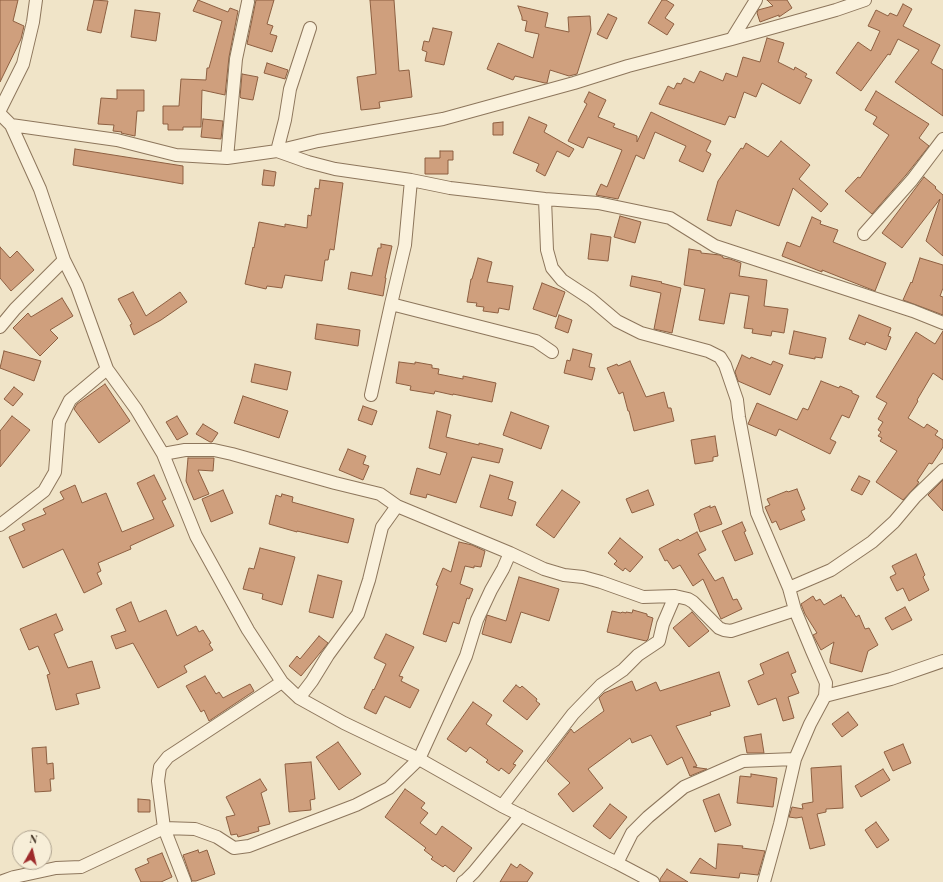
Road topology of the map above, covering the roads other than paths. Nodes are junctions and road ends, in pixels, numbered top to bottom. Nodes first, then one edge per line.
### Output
1 (36, 0) edge
2 (756, 0) edge
3 (864, 0) edge
4 (248, 2) dead end
5 (310, 28) dead end
6 (732, 39) junction
7 (0, 110) edge
8 (0, 114) edge
9 (11, 125) junction
10 (943, 139) edge
11 (277, 151) junction
12 (227, 158) junction
13 (412, 180) junction
14 (545, 199) junction
15 (864, 234) dead end
16 (64, 260) junction
17 (391, 304) junction
18 (943, 323) edge
19 (0, 327) edge
20 (552, 352) dead end
21 (107, 369) junction
22 (371, 395) dead end
23 (163, 454) junction
24 (943, 470) edge
25 (397, 506) junction
26 (0, 524) edge
27 (510, 553) junction
28 (789, 588) junction
29 (675, 596) junction
30 (795, 610) junction
31 (943, 661) edge
32 (282, 682) junction
33 (825, 696) junction
34 (299, 698) junction
35 (419, 759) junction
36 (795, 759) junction
37 (502, 806) junction
38 (521, 815) junction
39 (164, 828) junction
40 (617, 863) junction
41 (0, 882) edge
42 (184, 882) edge
43 (463, 882) edge
44 (653, 882) edge
45 (764, 882) edge

1 - 7 street
2 - 6 street
3 - 6 street
4 - 12 street
5 - 11 street
6 - 11 street
8 - 9 street
9 - 12 street
9 - 16 street
10 - 15 street
11 - 12 street
11 - 13 street
13 - 14 street
13 - 17 street
14 - 18 street
14 - 28 street
16 - 19 street
16 - 21 street
17 - 20 street
17 - 22 street
21 - 23 street
21 - 26 street
23 - 25 street
23 - 32 street
24 - 28 street
25 - 27 street
25 - 34 street
27 - 29 street
27 - 35 street
28 - 30 street
29 - 30 street
29 - 37 street
30 - 33 street
31 - 33 street
32 - 34 street
32 - 39 street
33 - 36 street
34 - 35 street
35 - 37 street
35 - 39 street
36 - 40 street
36 - 45 street
37 - 38 street
38 - 40 street
38 - 43 street
39 - 41 street
39 - 42 street
40 - 44 street

